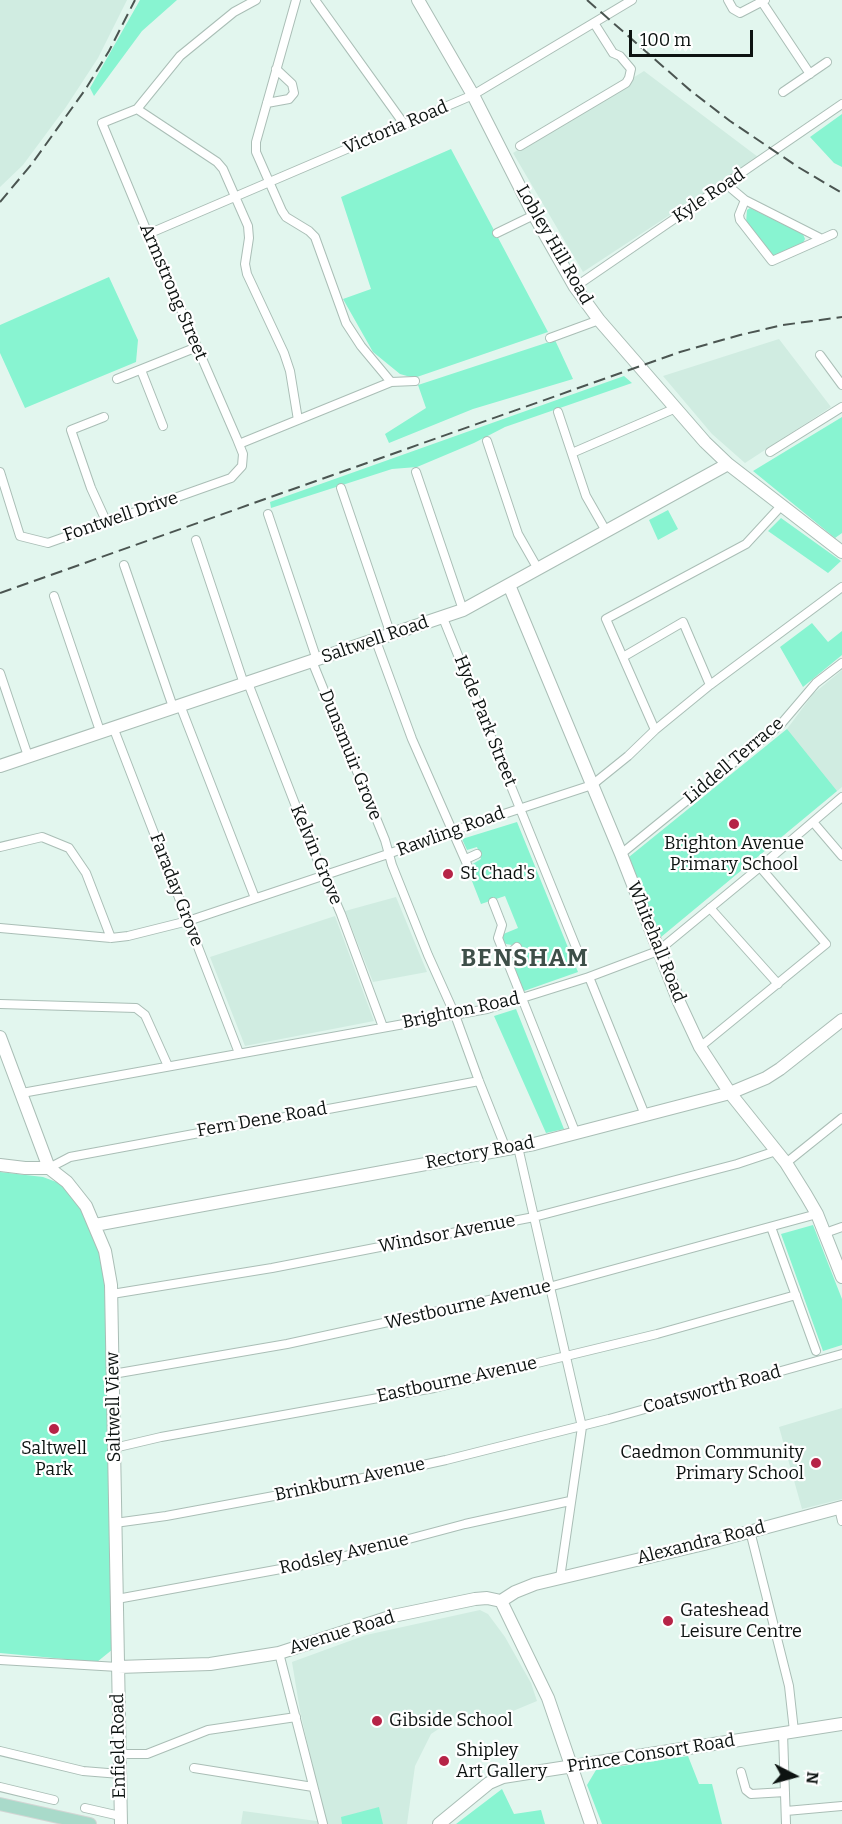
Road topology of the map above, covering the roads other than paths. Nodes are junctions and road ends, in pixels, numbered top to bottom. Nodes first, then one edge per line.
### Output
1 (256, 0) edge
2 (296, 0) edge
3 (315, 0) edge
4 (418, 0) edge
5 (614, 0) edge
6 (632, 0) edge
7 (729, 0) edge
8 (764, 1) edge
9 (618, 9) junction
10 (594, 23) junction
11 (827, 62) dead end
12 (276, 69) junction
13 (810, 74) junction
14 (783, 92) dead end
15 (473, 95) junction
16 (267, 103) junction
17 (842, 104) edge
18 (137, 108) junction
19 (404, 124) junction
20 (520, 146) dead end
21 (268, 182) junction
22 (726, 184) junction
23 (236, 196) junction
24 (745, 200) junction
25 (534, 215) junction
26 (497, 232) dead end
27 (148, 234) junction
28 (833, 234) dead end
29 (822, 239) junction
30 (575, 287) junction
31 (599, 320) junction
32 (549, 338) dead end
33 (197, 347) junction
34 (820, 355) dead end
35 (141, 370) junction
36 (117, 379) dead end
37 (415, 381) dead end
38 (391, 382) junction
39 (842, 385) edge
40 (842, 407) edge
41 (676, 408) junction
42 (558, 412) dead end
43 (104, 417) dead end
44 (298, 420) junction
45 (163, 426) dead end
46 (487, 441) dead end
47 (239, 444) junction
48 (770, 452) dead end
49 (572, 453) junction
50 (243, 462) joint
51 (728, 464) junction
52 (0, 472) edge
53 (416, 472) dead end
54 (342, 488) dead end
55 (781, 506) junction
56 (268, 514) dead end
57 (107, 523) junction
58 (606, 531) junction
59 (196, 540) dead end
60 (842, 552) edge
61 (124, 565) dead end
62 (538, 569) junction
63 (509, 585) junction
64 (842, 587) edge
65 (54, 596) dead end
66 (464, 610) junction
67 (443, 618) junction
68 (391, 635) junction
69 (376, 641) junction
70 (622, 657) junction
71 (315, 661) junction
72 (842, 663) edge
73 (0, 673) edge
74 (246, 683) junction
75 (710, 685) junction
76 (176, 706) junction
77 (113, 727) junction
78 (655, 730) junction
79 (100, 731) junction
80 (28, 756) junction
81 (0, 766) edge
82 (592, 785) junction
83 (842, 797) edge
84 (520, 808) junction
85 (813, 822) junction
86 (452, 831) junction
87 (0, 847) edge
88 (477, 854) dead end
89 (621, 854) junction
90 (388, 855) junction
91 (842, 856) edge
92 (466, 859) junction
93 (760, 867) junction
94 (470, 871) dead end
95 (323, 876) junction
96 (255, 898) junction
97 (493, 902) dead end
98 (710, 908) junction
99 (188, 921) junction
100 (0, 928) edge
101 (111, 938) junction
102 (517, 947) dead end
103 (658, 951) junction
104 (506, 957) junction
105 (580, 957) dead end
106 (589, 976) junction
107 (778, 984) junction
108 (522, 999) junction
109 (0, 1004) edge
110 (455, 1015) junction
111 (842, 1020) edge
112 (383, 1027) junction
113 (0, 1036) edge
114 (700, 1047) junction
115 (239, 1053) junction
116 (168, 1066) junction
117 (479, 1081) junction
118 (22, 1093) junction
119 (730, 1093) junction
120 (645, 1115) junction
121 (842, 1118) edge
122 (576, 1134) junction
123 (512, 1148) junction
124 (776, 1151) junction
125 (786, 1163) junction
126 (0, 1165) edge
127 (49, 1168) junction
128 (817, 1215) junction
129 (534, 1217) junction
130 (95, 1225) junction
131 (771, 1227) junction
132 (842, 1227) edge
133 (825, 1233) junction
134 (842, 1277) edge
135 (549, 1287) junction
136 (112, 1294) junction
137 (796, 1295) junction
138 (816, 1351) dead end
139 (842, 1354) edge
140 (566, 1357) junction
141 (113, 1374) junction
142 (582, 1426) junction
143 (114, 1448) junction
144 (570, 1501) junction
145 (841, 1512) edge
146 (116, 1523) junction
147 (750, 1531) junction
148 (560, 1578) junction
149 (117, 1599) junction
150 (501, 1601) junction
151 (279, 1653) junction
152 (0, 1660) edge
153 (118, 1667) junction
154 (296, 1717) junction
155 (842, 1724) edge
156 (789, 1732) junction
157 (0, 1751) edge
158 (119, 1754) junction
159 (572, 1766) junction
160 (194, 1768) dead end
161 (741, 1772) dead end
162 (120, 1774) junction
163 (0, 1787) edge
164 (313, 1787) junction
165 (785, 1792) junction
166 (54, 1800) dead end
167 (0, 1804) edge
168 (842, 1806) edge
169 (86, 1808) dead end
170 (786, 1811) junction
171 (120, 1820) edge
172 (90, 1824) edge
173 (323, 1824) edge
174 (439, 1824) edge
175 (591, 1824) edge
176 (786, 1824) edge

1 - 18 street
2 - 12 street
3 - 19 street
4 - 15 street, Lobley Hill Road
5 - 9 street
6 - 9 street, Victoria Road
7 - 8 street
8 - 13 street
9 - 10 street, Victoria Road
10 - 15 street, Victoria Road
10 - 20 street
11 - 13 street
12 - 16 street
12 - 16 street
13 - 14 street
15 - 19 street, Victoria Road
15 - 25 street, Lobley Hill Road
16 - 21 street
17 - 22 street, Kyle Road
18 - 23 street
18 - 27 street, Armstrong Street
19 - 21 street, Victoria Road
21 - 23 street, Victoria Road
21 - 38 street
22 - 24 street
22 - 30 street, Kyle Road
23 - 27 street, Victoria Road
23 - 44 street
24 - 29 street
24 - 29 street
25 - 26 street
25 - 30 street, Lobley Hill Road
27 - 33 street, Armstrong Street
28 - 29 street
30 - 31 street, Lobley Hill Road
31 - 32 street
31 - 41 street, Lobley Hill Road
33 - 35 street
33 - 47 street, Armstrong Street
34 - 39 street
35 - 36 street
35 - 45 street
37 - 38 street
38 - 44 street
40 - 48 street
41 - 49 street
41 - 51 street, Lobley Hill Road
42 - 49 street
43 - 57 street
44 - 47 street
46 - 62 street
47 - 50 street, Armstrong Street
49 - 58 street
50 - 57 street, Fontwell Drive
51 - 55 street, Lobley Hill Road
51 - 58 street, Saltwell Road
52 - 57 street, Fontwell Drive
53 - 66 street
54 - 68 street
55 - 60 street, Lobley Hill Road
55 - 70 street
56 - 71 street
58 - 62 street, Saltwell Road
59 - 74 street, Kelvin Grove
61 - 76 street
62 - 63 street, Saltwell Road
63 - 66 street, Saltwell Road
63 - 82 street, Whitehall Road
64 - 75 street, Rawling Road
65 - 79 street
66 - 67 street, Saltwell Road
67 - 68 street, Saltwell Road
67 - 84 street, Hyde Park Street
68 - 69 street, Saltwell Road
69 - 71 street, Saltwell Road
69 - 86 street
70 - 75 street
70 - 78 street
71 - 74 street, Saltwell Road
71 - 90 street, Dunsmuir Grove
72 - 89 street, Liddell Terrace
73 - 80 street
74 - 76 street, Saltwell Road
74 - 95 street, Kelvin Grove
75 - 78 street, Rawling Road
76 - 77 street, Saltwell Road
76 - 96 street
77 - 79 street, Saltwell Road
77 - 99 street, Faraday Grove
78 - 82 street, Rawling Road
79 - 80 street, Saltwell Road
80 - 81 street, Saltwell Road
82 - 84 street, Rawling Road
82 - 89 street, Whitehall Road
83 - 85 street, Brighton Road
84 - 86 street, Rawling Road
84 - 105 street, Hyde Park Street
85 - 91 street
85 - 93 street, Brighton Road
86 - 90 street, Rawling Road
86 - 92 street
87 - 101 street
88 - 92 street
89 - 103 street, Whitehall Road
90 - 95 street, Rawling Road
90 - 110 street, Dunsmuir Grove
92 - 94 street
93 - 98 street, Brighton Road
93 - 107 street
95 - 96 street, Rawling Road
95 - 112 street, Kelvin Grove
96 - 99 street, Rawling Road
97 - 104 street
98 - 103 street, Brighton Road
98 - 107 street
99 - 101 street, Rawling Road
99 - 115 street, Faraday Grove
100 - 101 street, Rawling Road
102 - 104 street
103 - 106 street, Brighton Road
103 - 114 street, Whitehall Road
104 - 108 street
106 - 108 street, Brighton Road
106 - 120 street
107 - 114 street
108 - 110 street, Brighton Road
108 - 122 street
109 - 116 street
110 - 112 street, Brighton Road
110 - 117 street, Dunsmuir Grove
111 - 119 street, Rectory Road
112 - 115 street, Brighton Road
113 - 118 street
114 - 119 street, Whitehall Road
115 - 116 street, Brighton Road
116 - 118 street, Brighton Road
117 - 123 street, Dunsmuir Grove
117 - 127 street, Fern Dene Road
118 - 127 street
119 - 120 street, Rectory Road
119 - 124 street, Whitehall Road
120 - 122 street, Rectory Road
121 - 125 street
122 - 123 street, Rectory Road
123 - 129 street, Dunsmuir Grove
123 - 130 street, Rectory Road
124 - 125 street, Whitehall Road
124 - 129 street, Windsor Avenue
125 - 128 street, Whitehall Road
126 - 127 street
127 - 130 street, Saltwell View
128 - 131 street, Westbourne Avenue
128 - 133 street, Whitehall Road
129 - 135 street, Dunsmuir Grove
129 - 136 street, Windsor Avenue
130 - 136 street, Saltwell View
131 - 135 street, Westbourne Avenue
131 - 137 street
132 - 133 street
133 - 134 street, Whitehall Road
135 - 140 street, Dunsmuir Grove
135 - 141 street, Westbourne Avenue
136 - 141 street, Saltwell View
137 - 138 street
137 - 140 street, Eastbourne Avenue
139 - 142 street, Coatsworth Road
140 - 142 street, Dunsmuir Grove
140 - 143 street, Eastbourne Avenue
141 - 143 street, Saltwell View
142 - 144 street
142 - 146 street, Brinkburn Avenue
143 - 146 street, Saltwell View
144 - 148 street
144 - 149 street, Rodsley Avenue
145 - 147 street, Alexandra Road
146 - 149 street, Saltwell View
147 - 148 street, Alexandra Road
147 - 156 street
148 - 150 street, Avenue Road
149 - 153 street, Saltwell View
150 - 151 street, Avenue Road
150 - 159 street
151 - 153 street, Avenue Road
151 - 154 street
152 - 153 street
153 - 158 street, Enfield Road
154 - 158 street
154 - 164 street
155 - 156 street, Prince Consort Road
156 - 159 street, Prince Consort Road
156 - 165 street
157 - 162 street
158 - 162 street, Enfield Road
159 - 174 street, Prince Consort Road
159 - 175 street
160 - 164 street
161 - 165 street
162 - 171 street, Enfield Road
163 - 166 street
164 - 173 street
165 - 170 street
167 - 172 main road
168 - 170 street
169 - 171 street
170 - 176 street

